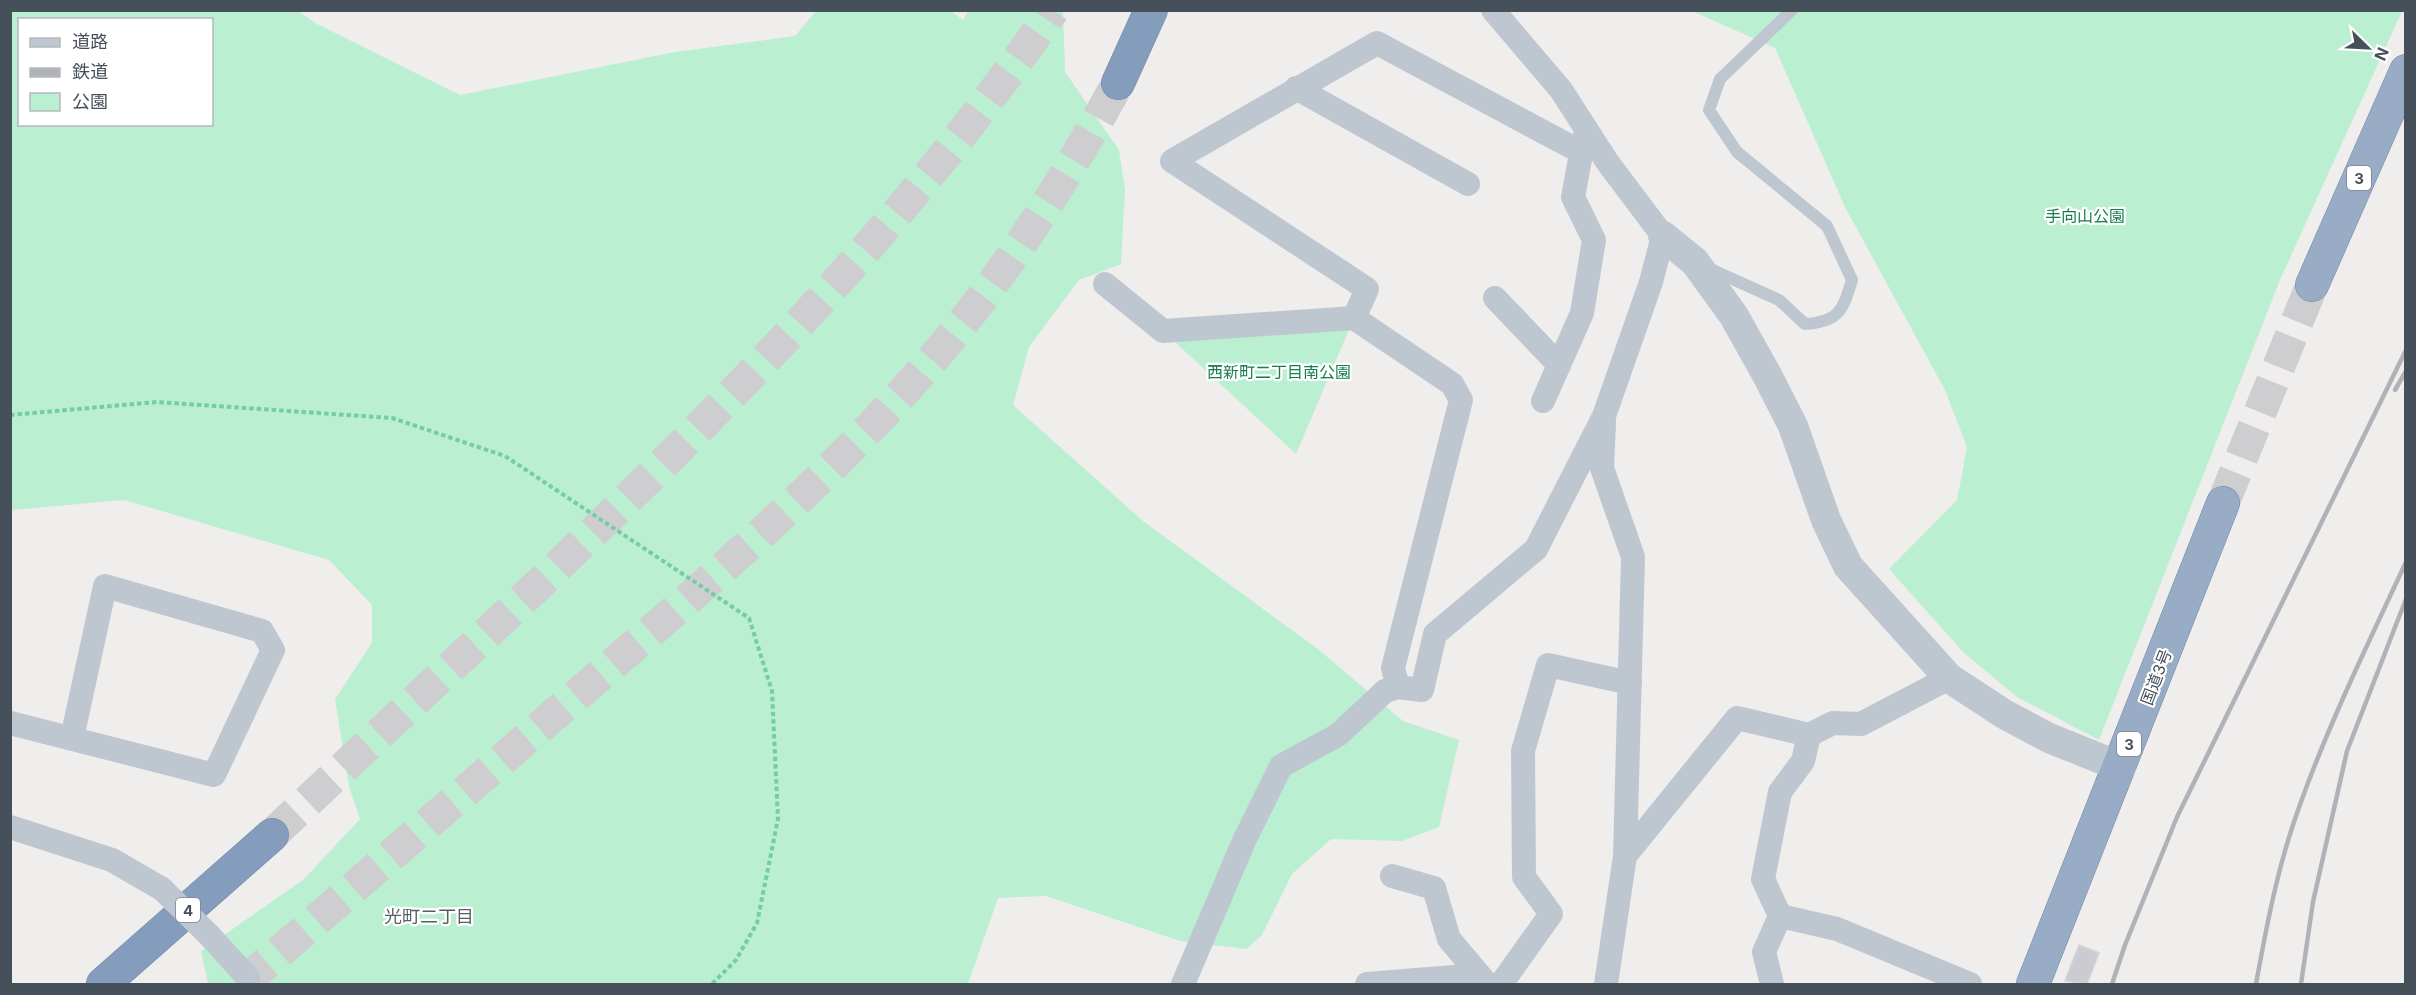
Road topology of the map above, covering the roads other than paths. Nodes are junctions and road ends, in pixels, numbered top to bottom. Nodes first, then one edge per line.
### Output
1 (1151, 10) edge
2 (1493, 10) edge
3 (1792, 10) edge
4 (2406, 70) edge
5 (1118, 83) tunnel mouth
6 (1296, 88) junction
7 (1587, 127) junction
8 (1581, 152) junction
9 (1468, 184) dead end
10 (1663, 236) junction
11 (1695, 262) junction
12 (1105, 284) dead end
13 (2312, 285) tunnel mouth
14 (1495, 298) dead end
15 (1354, 318) junction
16 (1558, 365) junction
17 (1543, 401) dead end
18 (1604, 416) junction
19 (2223, 503) tunnel mouth
20 (1949, 678) junction
21 (1630, 683) junction
22 (1398, 687) junction
23 (10, 723) edge
24 (1809, 735) junction
25 (72, 738) junction
26 (2121, 767) junction
27 (10, 827) edge
28 (272, 835) tunnel mouth
29 (1625, 856) junction
30 (1392, 876) dead end
31 (1780, 916) junction
32 (249, 978) dead end
33 (1482, 980) edge
34 (103, 984) edge
35 (1183, 984) edge
36 (1367, 984) edge
37 (1501, 984) edge
38 (1606, 984) edge
39 (1772, 984) edge
40 (1970, 984) edge
41 (2033, 984) edge

1 - 5 highway
2 - 7 street
3 - 11 lane
4 - 13 highway, 3
6 - 8 street
6 - 9 street
6 - 15 street
7 - 8 street
7 - 10 street
8 - 16 street
10 - 11 street
10 - 18 street
11 - 20 street
12 - 15 street
14 - 16 street
15 - 22 street
16 - 17 street
18 - 21 street
18 - 22 street
19 - 26 highway, 国道3号 / 3
20 - 24 street
20 - 26 street
21 - 29 street
21 - 37 street
22 - 35 street
23 - 25 street
24 - 29 street
24 - 31 street
25 - 25 street
26 - 41 highway, 国道3号 / 3
27 - 32 street, bridge
28 - 34 highway, 4
29 - 38 street
30 - 33 street
31 - 39 street
31 - 40 street
33 - 36 street

